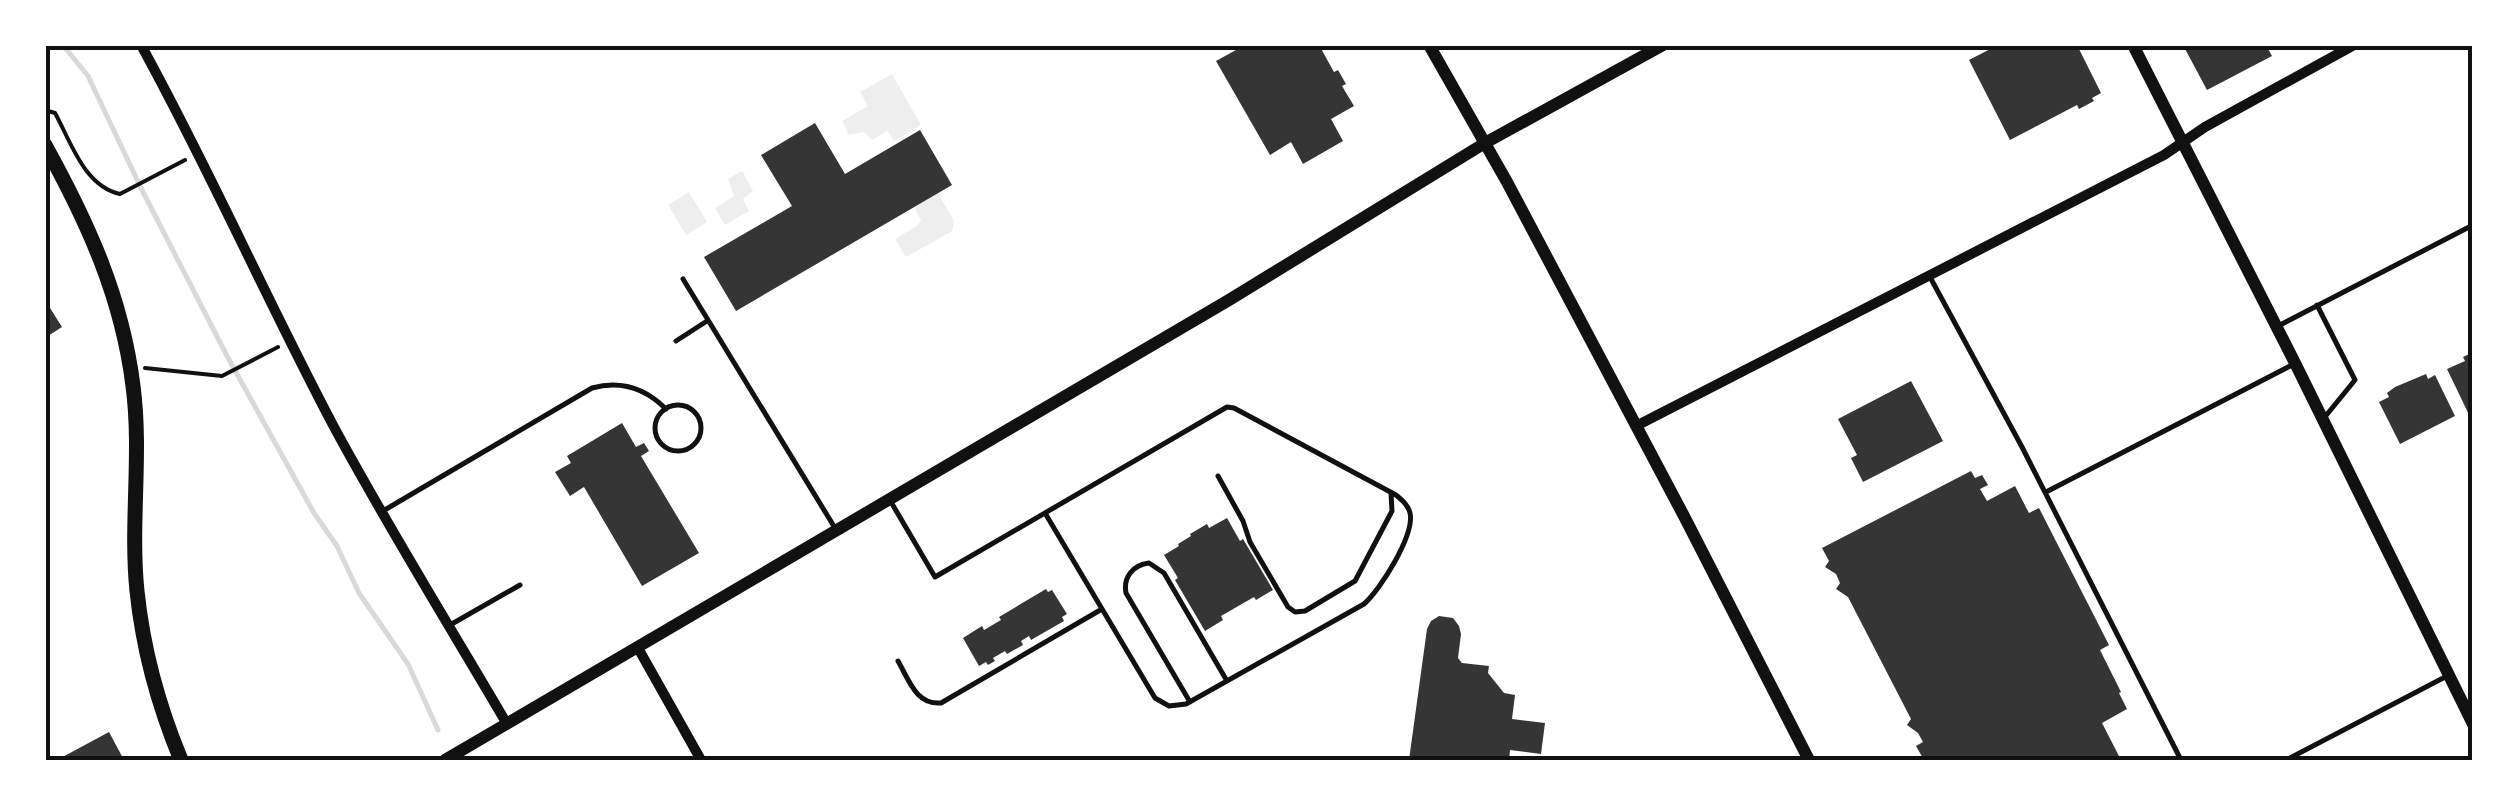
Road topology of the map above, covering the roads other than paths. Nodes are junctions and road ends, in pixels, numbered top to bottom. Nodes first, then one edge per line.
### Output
1 (141, 45) edge
2 (1429, 45) edge
3 (1663, 45) edge
4 (2133, 45) edge
5 (2354, 45) edge
6 (2183, 141) junction
7 (1484, 142) junction
8 (46, 151) edge
9 (2473, 225) edge
10 (1930, 277) junction
11 (683, 279) dead end
12 (2318, 305) junction
13 (708, 320) junction
14 (2276, 326) junction
15 (676, 341) dead end
16 (2295, 363) junction
17 (666, 408) junction
18 (2322, 420) junction
19 (1636, 426) junction
20 (1218, 476) dead end
21 (2046, 492) junction
22 (1392, 493) junction
23 (890, 499) junction
24 (383, 511) junction
25 (1045, 513) junction
26 (836, 531) junction
27 (520, 585) dead end
28 (1102, 609) junction
29 (450, 625) junction
30 (638, 648) junction
31 (898, 661) dead end
32 (2449, 675) junction
33 (1228, 681) junction
34 (1190, 702) junction
35 (507, 724) junction
36 (2473, 724) edge
37 (181, 760) edge
38 (445, 760) edge
39 (701, 760) edge
40 (1809, 760) edge
41 (2182, 760) edge
42 (2286, 760) edge

1 - 24 street
2 - 7 street
3 - 7 street
4 - 6 street
5 - 6 street
6 - 10 street
6 - 14 street
7 - 19 street
7 - 23 street
8 - 37 main road
9 - 12 lane
10 - 19 street
10 - 21 lane
11 - 13 lane
12 - 14 lane
12 - 18 lane
13 - 15 lane
13 - 26 lane
14 - 16 street
16 - 18 street
16 - 21 lane
17 - 17 lane
17 - 24 lane
18 - 32 street
19 - 40 street
20 - 22 lane
21 - 41 lane
22 - 25 lane
22 - 33 lane
23 - 25 lane
23 - 26 street
24 - 29 street
25 - 28 lane
26 - 30 street
27 - 29 lane
28 - 31 lane
28 - 34 lane
29 - 35 street
30 - 35 street
30 - 39 street
32 - 36 street
32 - 42 lane
33 - 34 lane
33 - 34 lane
35 - 38 street

